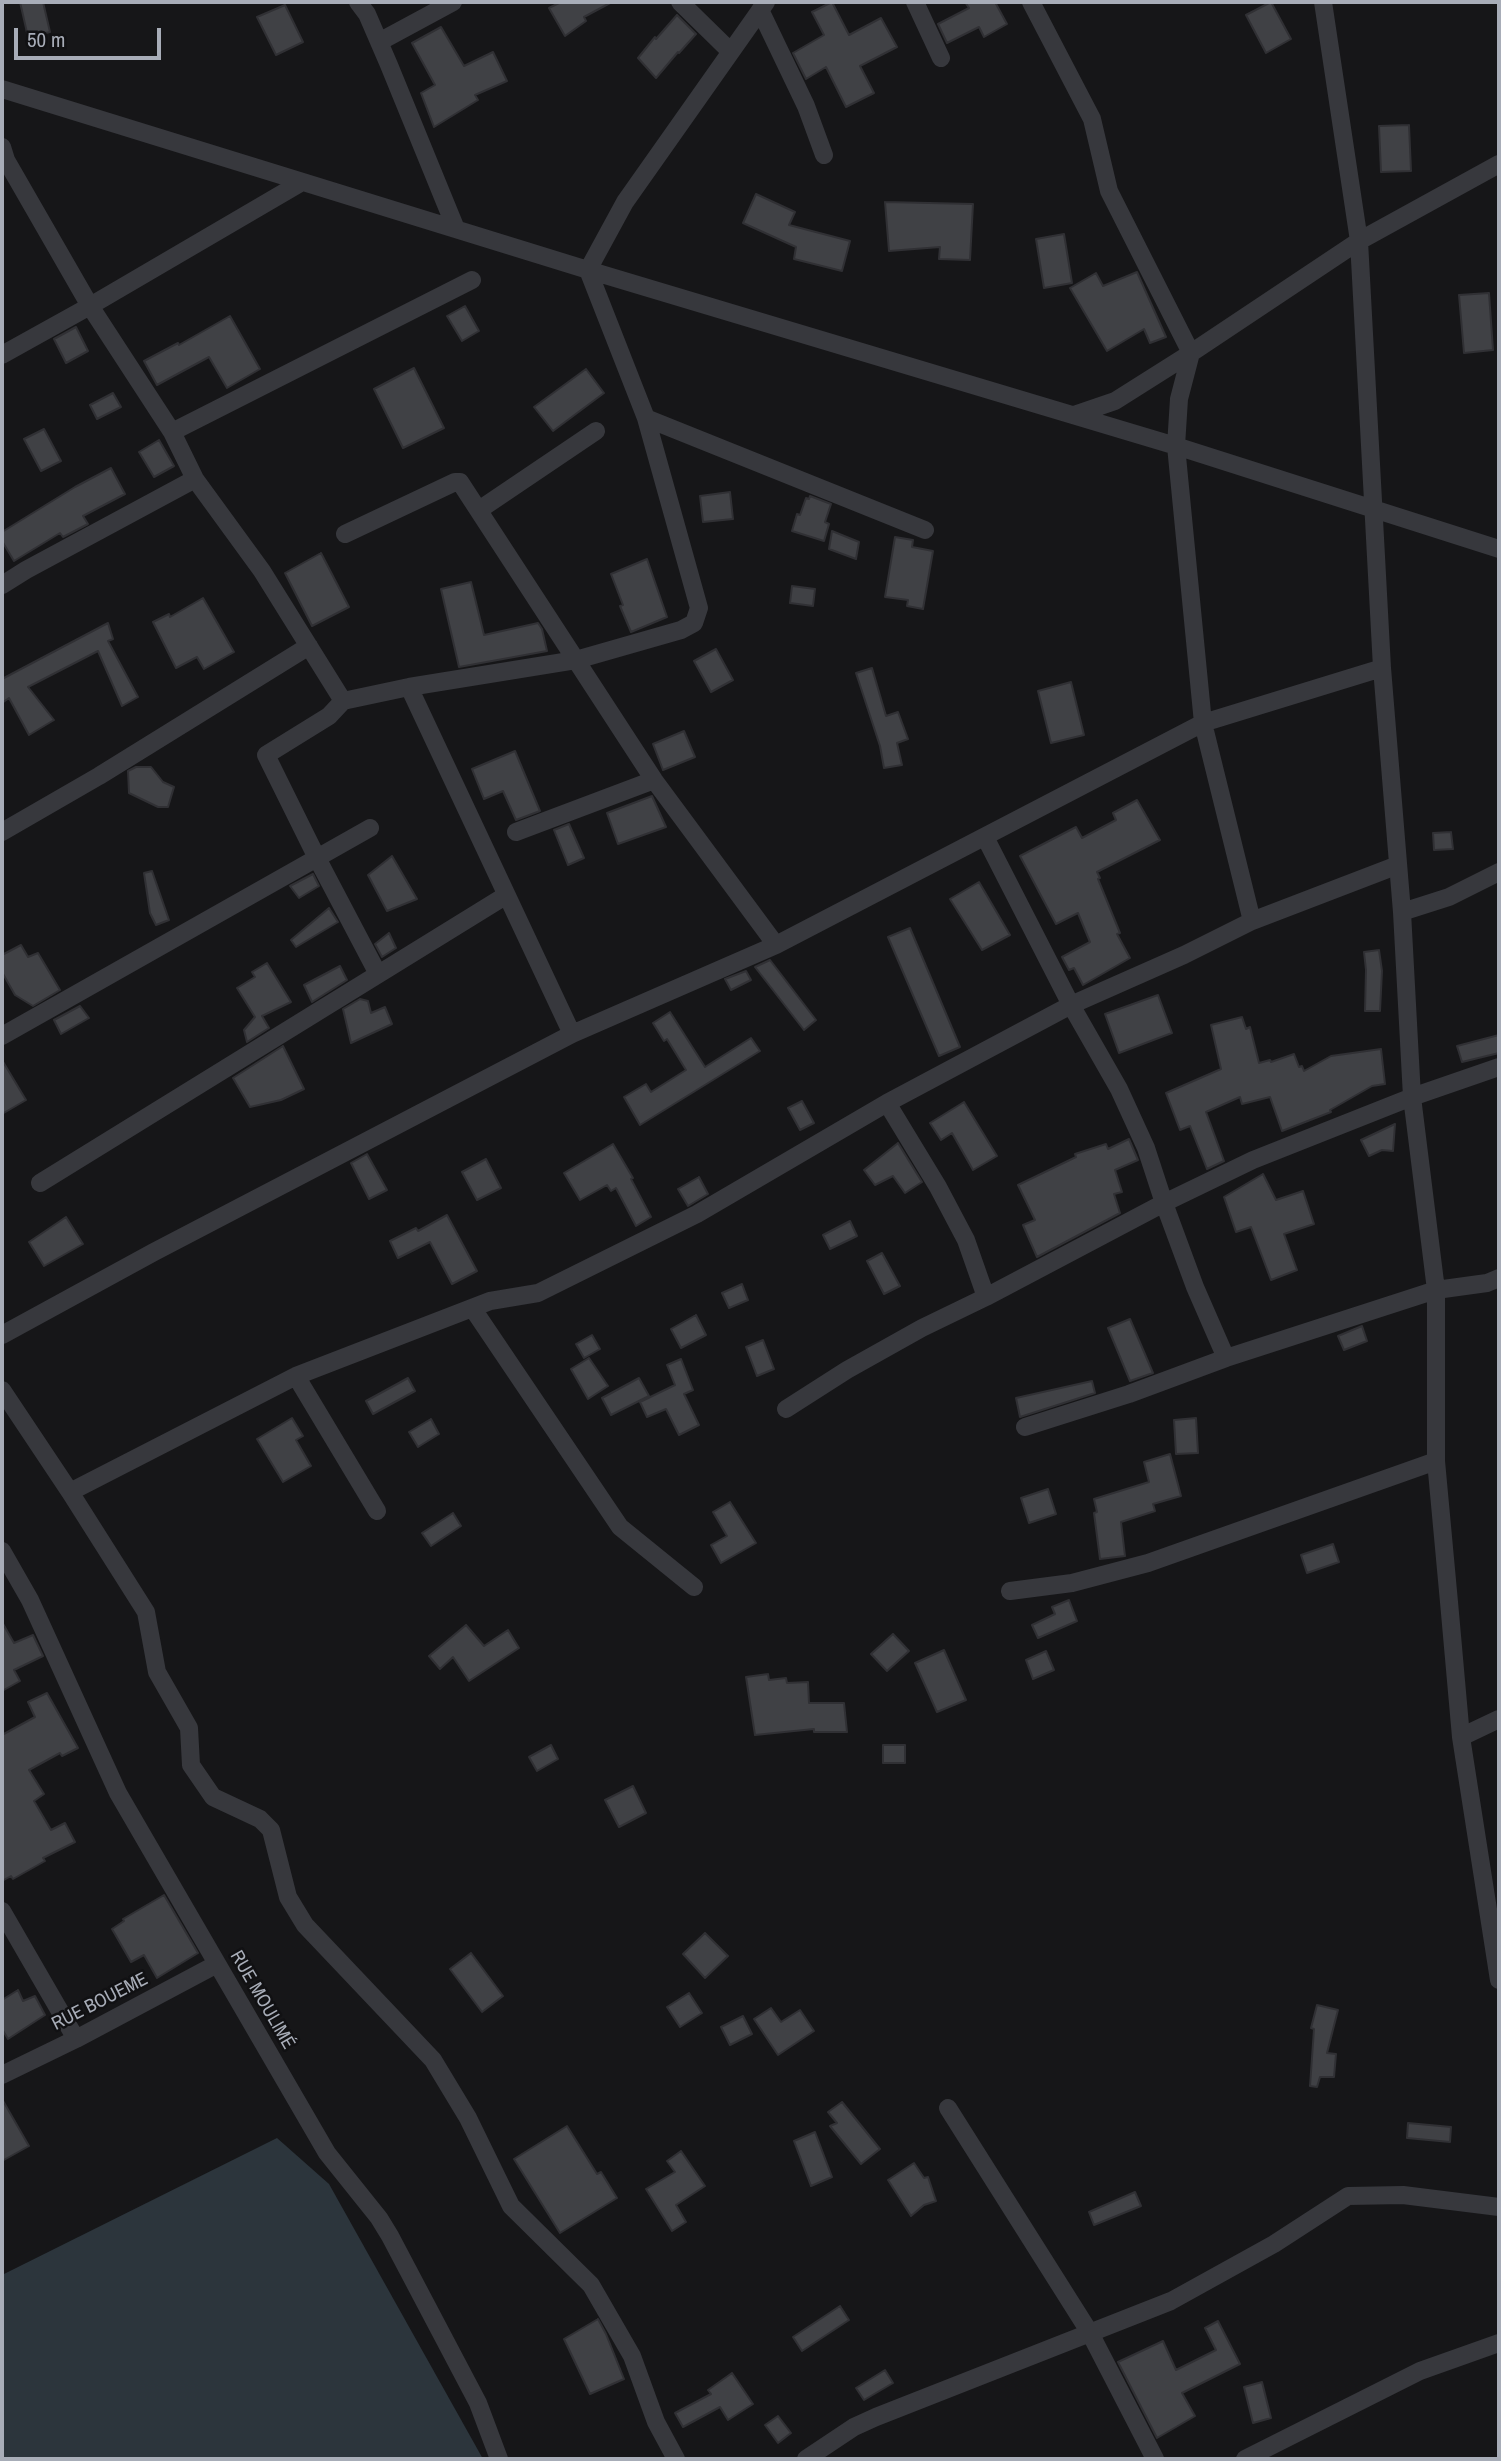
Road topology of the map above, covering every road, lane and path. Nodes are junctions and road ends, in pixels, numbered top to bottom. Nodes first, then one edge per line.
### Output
1 (358, 2) edge
2 (453, 2) edge
3 (680, 2) edge
4 (915, 2) edge
5 (1031, 2) edge
6 (1323, 2) edge
7 (763, 6) edge
8 (379, 42) junction
9 (731, 52) junction
10 (941, 58) dead end
11 (2, 89) edge
12 (2, 148) edge
13 (824, 155) dead end
14 (1499, 164) edge
15 (302, 182) junction
16 (456, 229) junction
17 (1359, 241) junction
18 (588, 270) junction
19 (472, 280) dead end
20 (90, 306) junction
21 (1191, 353) junction
22 (2, 355) edge
23 (1074, 415) junction
24 (646, 418) junction
25 (596, 431) dead end
26 (172, 432) junction
27 (1176, 446) junction
28 (195, 478) junction
29 (1375, 508) junction
30 (479, 510) junction
31 (925, 530) dead end
32 (345, 534) dead end
33 (1499, 549) edge
34 (2, 585) edge
35 (309, 646) junction
36 (576, 660) junction
37 (1382, 668) junction
38 (409, 687) junction
39 (343, 701) junction
40 (1203, 723) junction
41 (654, 779) junction
42 (370, 828) dead end
43 (2, 832) edge
44 (516, 832) dead end
45 (985, 836) junction
46 (317, 858) junction
47 (1398, 864) junction
48 (1499, 872) edge
49 (505, 897) junction
50 (1402, 912) junction
51 (1252, 922) junction
52 (776, 945) junction
53 (378, 974) junction
54 (1071, 1005) junction
55 (572, 1034) junction
56 (2, 1035) edge
57 (1499, 1067) edge
58 (1412, 1097) junction
59 (887, 1103) junction
60 (40, 1183) dead end
61 (1164, 1203) junction
62 (1499, 1278) edge
63 (1436, 1290) junction
64 (986, 1297) junction
65 (473, 1309) junction
66 (2, 1335) edge
67 (1226, 1358) junction
68 (296, 1376) junction
69 (2, 1390) edge
70 (786, 1409) dead end
71 (1025, 1427) dead end
72 (1436, 1461) junction
73 (70, 1492) junction
74 (377, 1511) dead end
75 (2, 1551) edge
76 (694, 1587) dead end
77 (1010, 1591) dead end
78 (1499, 1719) edge
79 (1461, 1737) junction
80 (2, 1912) edge
81 (217, 1964) junction
82 (1499, 1980) edge
83 (76, 2039) junction
84 (2, 2075) edge
85 (948, 2108) dead end
86 (1499, 2207) edge
87 (1090, 2333) junction
88 (1499, 2343) edge
89 (499, 2459) edge
90 (676, 2459) edge
91 (806, 2459) edge
92 (1155, 2459) edge
93 (1245, 2459) edge

1 - 8 street
2 - 8 street
3 - 9 street
4 - 10 street
5 - 21 street
6 - 17 street
7 - 9 street
7 - 13 street
8 - 16 street
9 - 18 street
11 - 15 street
12 - 20 street
14 - 17 street
15 - 16 street
15 - 20 street
16 - 18 street
17 - 21 street
17 - 29 street
18 - 23 street
18 - 24 street
19 - 26 street
20 - 22 street
20 - 26 street
21 - 23 street
21 - 27 street
23 - 27 street
24 - 31 street
24 - 36 street
25 - 30 street
26 - 28 street
27 - 29 street
27 - 40 street
28 - 34 street
28 - 35 street
29 - 33 street
29 - 37 street
30 - 32 street
30 - 36 street
35 - 39 street
35 - 43 street
36 - 38 street
36 - 41 street
37 - 40 street
37 - 47 street
38 - 39 street
38 - 49 street
39 - 46 street
40 - 45 street
40 - 51 street
41 - 44 street
41 - 52 street
42 - 46 street
45 - 52 street
45 - 54 street
46 - 53 street
46 - 56 street
47 - 50 street
47 - 51 street
48 - 50 street
49 - 53 street
49 - 55 street
50 - 58 street
51 - 54 street
52 - 55 street
53 - 60 street
54 - 59 street
54 - 61 street
55 - 66 street
57 - 58 street
58 - 61 street
58 - 63 street
59 - 64 street
59 - 65 street
61 - 64 street
61 - 67 street
62 - 63 street
63 - 67 street
63 - 72 street
64 - 70 street
65 - 68 street
65 - 76 street
67 - 71 street
68 - 73 street
68 - 74 street
69 - 73 street
72 - 77 street
72 - 79 street
73 - 90 street
75 - 81 street, RUE MOULIMÉ
78 - 79 street
79 - 82 street
80 - 83 street
81 - 83 street, RUE BOUEME
81 - 89 street, RUE MOULIMÉ
83 - 84 street, RUE BOUEME
85 - 87 street
86 - 87 street
87 - 91 street
87 - 92 street
88 - 93 street

